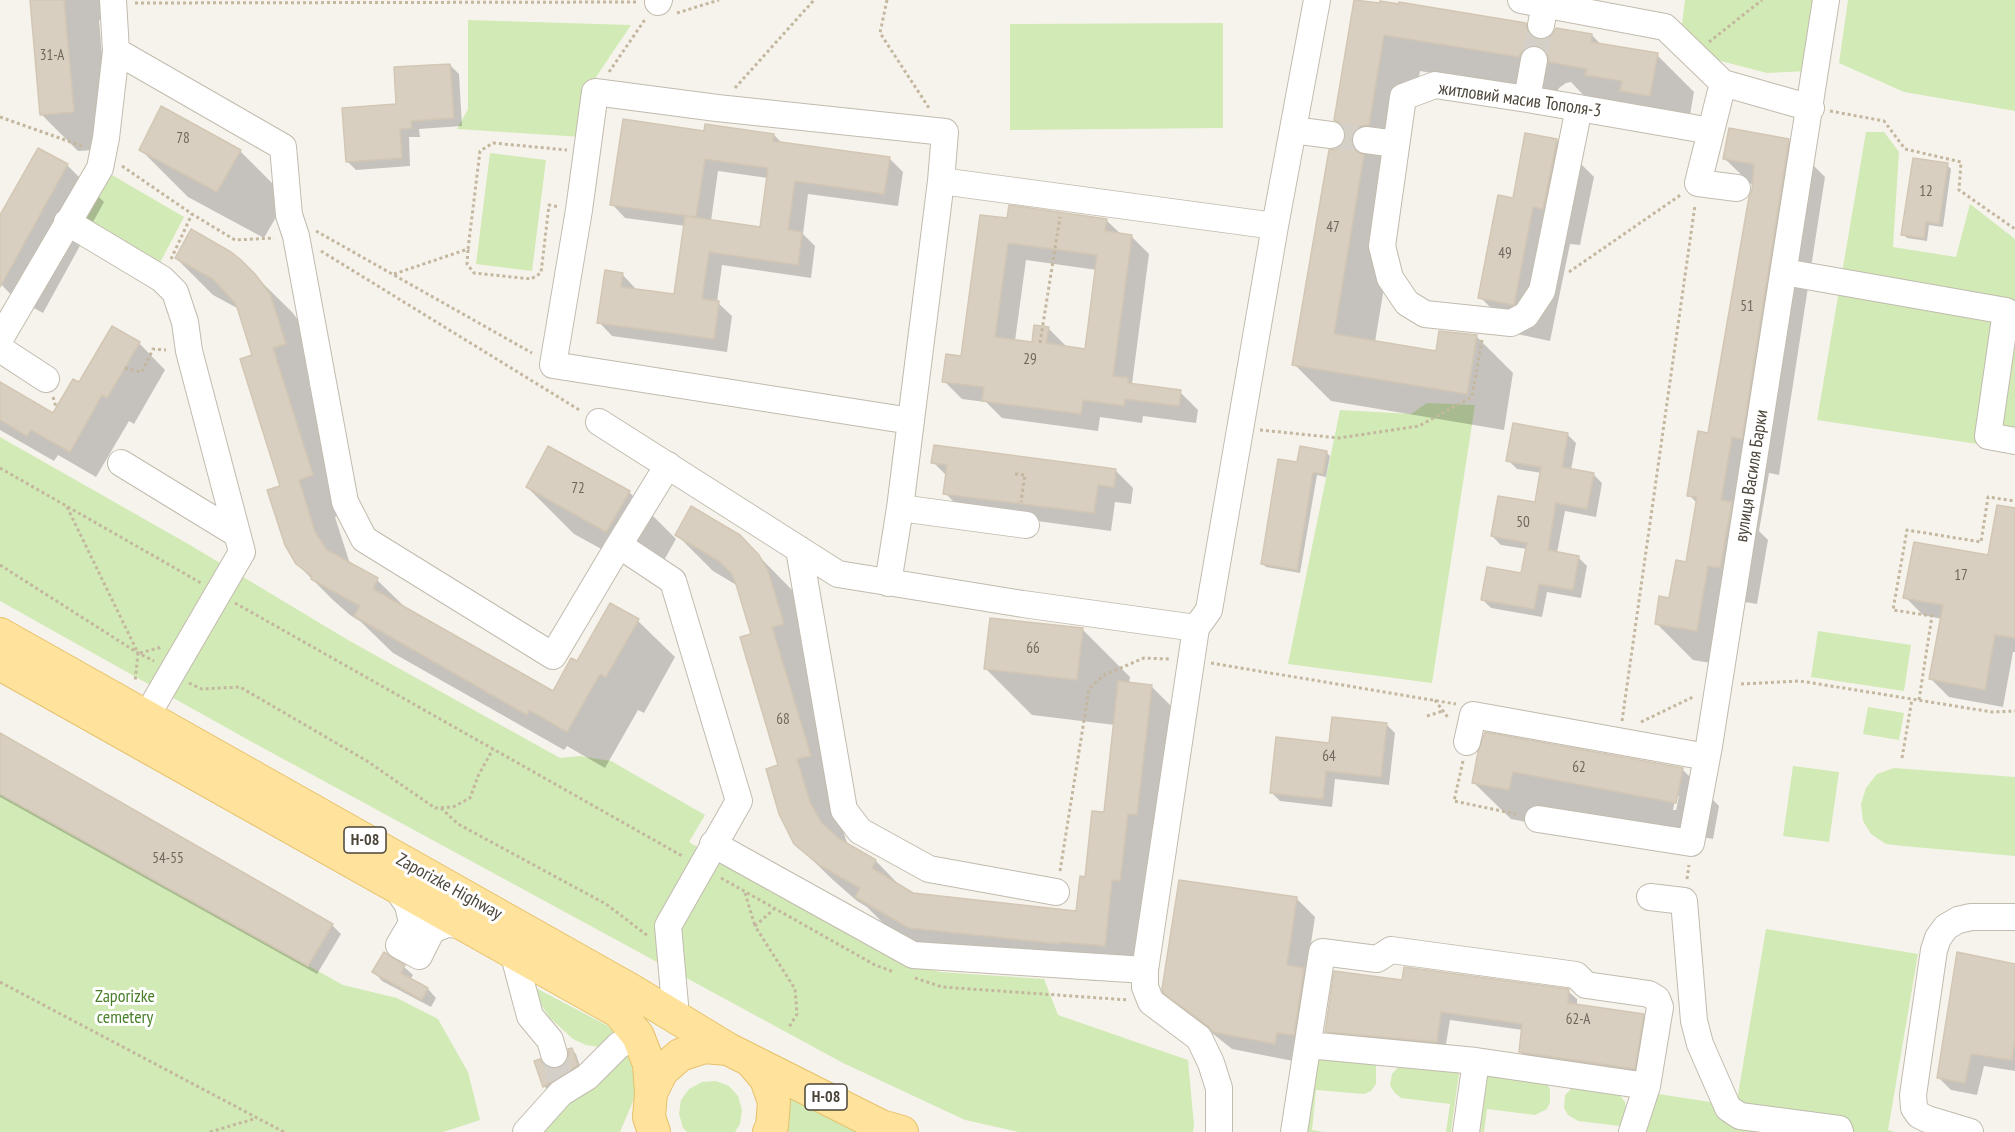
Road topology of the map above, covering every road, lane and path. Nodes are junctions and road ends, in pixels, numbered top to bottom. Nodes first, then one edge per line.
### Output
1 (719, 0) edge
2 (814, 0) edge
3 (887, 0) edge
4 (1317, 0) edge
5 (1762, 0) edge
6 (1826, 0) edge
7 (161, 1) edge
8 (114, 2) edge
9 (1536, 10) edge
10 (658, 11) edge
11 (116, 51) junction
12 (1694, 54) junction
13 (1534, 60) tunnel mouth
14 (1723, 83) junction
15 (595, 92) junction
16 (1527, 99) junction
17 (717, 108) junction
18 (1579, 108) junction
19 (1811, 108) junction
20 (0, 117) edge
21 (1293, 130) junction
22 (1711, 131) junction
23 (945, 132) junction
24 (1331, 135) tunnel mouth
25 (1366, 140) tunnel mouth
26 (1396, 144) junction
27 (587, 152) junction
28 (104, 153) junction
29 (941, 181) junction
30 (1698, 183) junction
31 (1737, 188) dead end
32 (1063, 198) junction
33 (579, 210) junction
34 (192, 214) junction
35 (67, 222) junction
36 (292, 226) junction
37 (1275, 226) junction
38 (2015, 230) edge
39 (468, 249) junction
40 (1784, 272) junction
41 (393, 274) junction
42 (162, 279) junction
43 (1542, 291) junction
44 (1486, 320) junction
45 (0, 339) edge
46 (1040, 343) dead end
47 (0, 349) edge
48 (189, 351) junction
49 (554, 365) junction
50 (125, 368) dead end
51 (46, 379) dead end
52 (910, 421) junction
53 (599, 422) joint
54 (1241, 428) junction
55 (2015, 441) edge
56 (121, 463) dead end
57 (668, 465) junction
58 (0, 468) edge
59 (1015, 474) dead end
60 (2015, 501) edge
61 (66, 506) junction
62 (900, 508) junction
63 (1022, 525) joint
64 (237, 534) junction
65 (619, 545) junction
66 (799, 549) junction
67 (0, 565) edge
68 (888, 583) junction
69 (217, 592) junction
70 (1196, 628) junction
71 (0, 634) edge
72 (138, 653) junction
73 (1191, 659) junction
74 (0, 664) edge
75 (172, 671) junction
76 (135, 684) dead end
77 (1719, 685) junction
78 (1912, 699) junction
79 (1919, 700) junction
80 (1464, 706) dead end
81 (1443, 711) dead end
82 (2015, 711) edge
83 (1427, 716) dead end
84 (1640, 722) dead end
85 (140, 727) junction
86 (1621, 732) dead end
87 (1467, 742) joint
88 (493, 749) junction
89 (1707, 757) junction
90 (1902, 758) dead end
91 (441, 808) junction
92 (1538, 819) joint
93 (1691, 843) junction
94 (713, 844) junction
95 (701, 867) junction
96 (395, 886) junction
97 (745, 891) junction
98 (1056, 892) joint
99 (1650, 897) dead end
100 (1684, 902) junction
101 (775, 908) junction
102 (2015, 917) edge
103 (463, 925) junction
104 (755, 926) junction
105 (670, 951) junction
106 (513, 952) junction
107 (1145, 970) junction
108 (897, 972) dead end
109 (908, 976) dead end
110 (0, 982) edge
111 (1151, 1002) junction
112 (676, 1016) junction
113 (788, 1029) dead end
114 (638, 1036) junction
115 (1308, 1045) junction
116 (554, 1054) tunnel mouth
117 (739, 1054) junction
118 (1476, 1061) junction
119 (1647, 1086) junction
120 (256, 1118) junction
121 (648, 1119) edge
122 (210, 1132) edge
123 (284, 1132) edge
124 (526, 1132) edge
125 (769, 1132) edge
126 (902, 1132) edge
127 (1219, 1132) edge
128 (1294, 1132) edge
129 (1466, 1132) edge
130 (1632, 1132) edge
131 (1840, 1132) edge
132 (1970, 1132) edge

1 - 10 path
2 - 17 path
3 - 23 path
4 - 21 lane
5 - 12 path
6 - 19 lane, вулиця Василя Барки
7 - 8 path
7 - 10 path
8 - 11 lane
9 - 12 lane
10 - 15 path
11 - 28 lane
11 - 36 lane
12 - 14 lane
13 - 16 lane
14 - 19 lane
14 - 22 lane
15 - 17 lane
15 - 27 lane
16 - 18 lane, житловий масив Тополя-3
16 - 26 lane, житловий масив Тополя-3
17 - 23 lane
18 - 22 lane, житловий масив Тополя-3
18 - 43 lane
19 - 38 path
19 - 40 lane, вулиця Василя Барки
20 - 28 path
21 - 24 lane
21 - 37 lane
22 - 30 lane
23 - 29 lane
25 - 26 lane
26 - 44 lane, житловий масив Тополя-3
27 - 33 lane
27 - 39 path
28 - 34 path
28 - 35 lane
29 - 32 lane
29 - 52 lane
30 - 31 lane
30 - 43 path
30 - 86 path
32 - 37 lane
32 - 46 path
33 - 39 path
33 - 49 lane
34 - 36 path
34 - 42 path
35 - 42 lane
35 - 45 lane
36 - 41 path
36 - 53 path
36 - 65 lane
37 - 54 lane
39 - 41 path
40 - 55 lane
40 - 77 lane, вулиця Василя Барки
41 - 49 path
42 - 48 lane
43 - 44 lane
44 - 54 path
47 - 51 lane
48 - 50 path
48 - 64 lane
49 - 52 lane
52 - 62 lane
53 - 57 lane
54 - 70 lane
56 - 64 lane
57 - 65 lane
57 - 66 lane
58 - 61 path
59 - 63 path
60 - 79 path
61 - 69 path
61 - 72 path
62 - 63 lane
62 - 68 lane
64 - 69 lane
65 - 94 lane
66 - 68 lane
66 - 98 lane
67 - 72 path
68 - 70 lane
69 - 75 lane
69 - 88 path
70 - 73 lane
71 - 85 main road, Zaporizke Highway / Н-08
72 - 75 path
72 - 76 path
73 - 80 path
73 - 98 path
73 - 107 lane
74 - 85 main road, Zaporizke Highway / Н-08
75 - 85 lane
75 - 91 path
77 - 78 path
77 - 84 path
77 - 89 lane, вулиця Василя Барки
78 - 79 path
78 - 90 path
79 - 82 path
81 - 83 path
85 - 96 main road, Zaporizke Highway / Н-08
85 - 112 main road, Zaporizke Highway / Н-08
87 - 89 lane
87 - 92 path
88 - 91 path
88 - 95 path
89 - 93 lane, вулиця Василя Барки
91 - 105 path
92 - 93 lane
93 - 100 path
94 - 95 lane
94 - 107 lane
95 - 97 path
95 - 105 lane
96 - 103 main road, Zaporizke Highway / Н-08
96 - 103 lane
97 - 101 path
97 - 104 path
99 - 100 lane
100 - 131 lane
101 - 104 path
101 - 108 path
102 - 132 lane
103 - 106 main road, Zaporizke Highway / Н-08
104 - 113 path
105 - 112 lane
106 - 114 main road, Zaporizke Highway / Н-08
106 - 116 lane
107 - 111 lane
109 - 111 path
110 - 120 path
111 - 127 lane
112 - 117 main road, Zaporizke Highway / Н-08
114 - 121 main road, Zaporizke Highway / Н-08
114 - 124 lane
115 - 118 lane
115 - 119 lane
115 - 128 lane
117 - 121 main road, Н-08
117 - 125 main road, Н-08
117 - 126 main road, Zaporizke Highway / Н-08
118 - 119 lane
118 - 129 lane
119 - 130 lane
120 - 122 path
120 - 123 path

